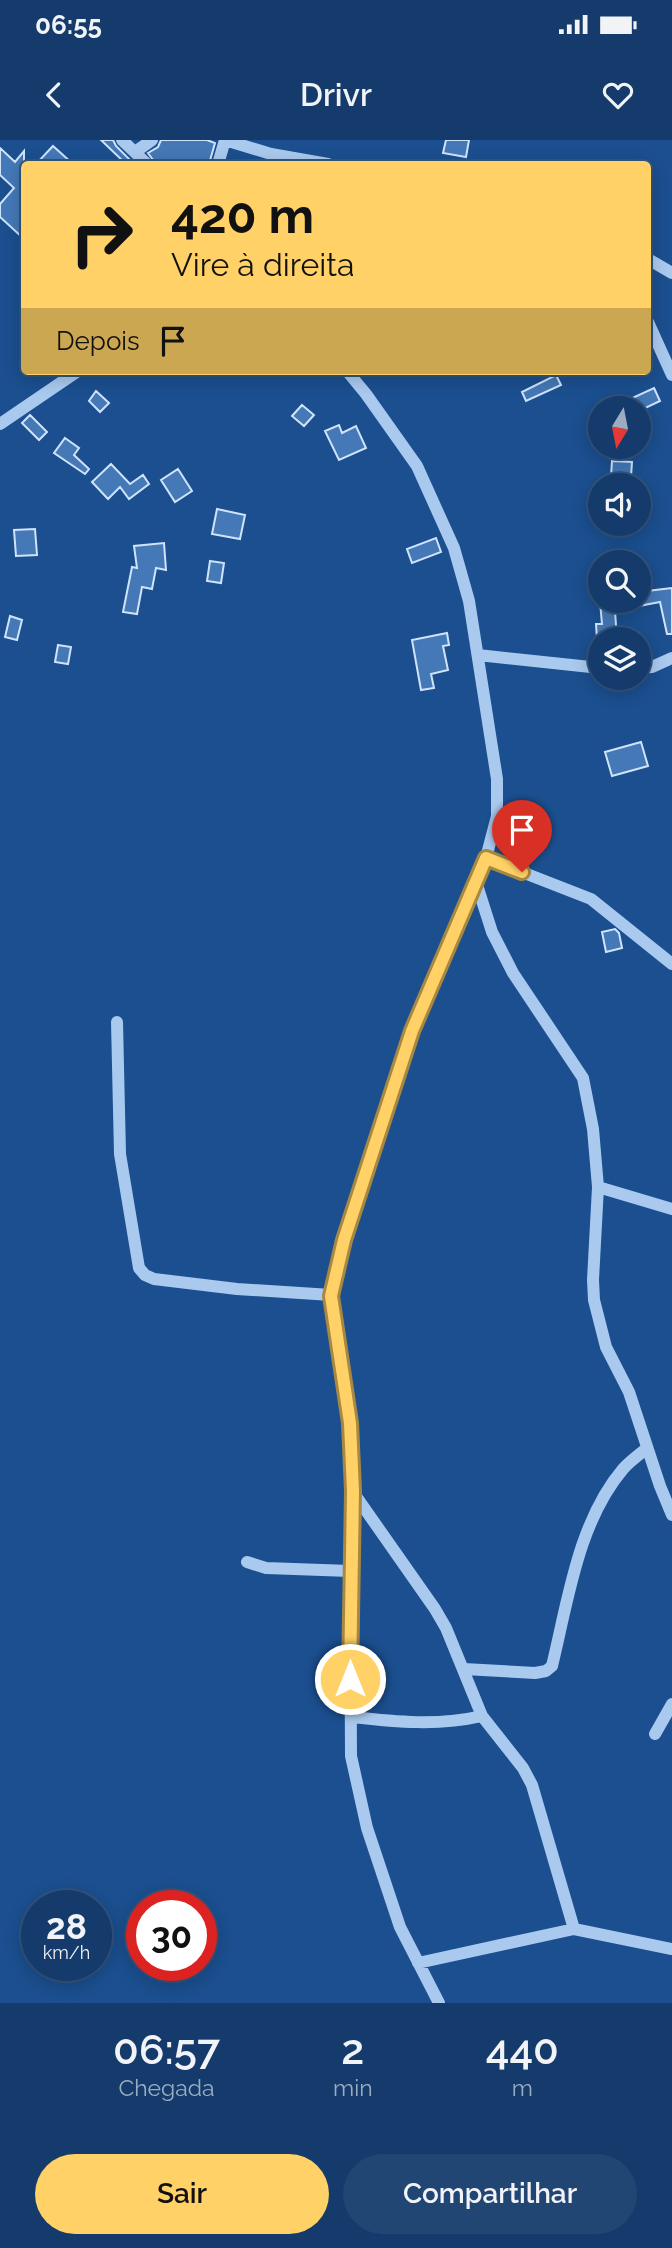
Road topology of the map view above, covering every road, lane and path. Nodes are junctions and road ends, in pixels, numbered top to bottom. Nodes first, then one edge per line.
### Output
1 (122, 140) edge
2 (152, 140) edge
3 (225, 140) edge
4 (135, 152) junction
5 (144, 161) edge
6 (219, 161) edge
7 (311, 161) edge
8 (651, 263) edge
9 (672, 273) edge
10 (651, 329) edge
11 (72, 375) edge
12 (349, 375) edge
13 (672, 375) edge
14 (0, 424) edge
15 (478, 655) junction
16 (672, 658) edge
17 (588, 667) edge
18 (651, 667) edge
19 (486, 858) junction
20 (477, 885) junction
21 (672, 964) edge
22 (117, 1022) dead end
23 (598, 1187) junction
24 (672, 1209) edge
25 (331, 1296) junction
26 (647, 1448) junction
27 (353, 1491) junction
28 (672, 1515) edge
29 (247, 1562) dead end
30 (350, 1571) junction
31 (464, 1669) junction
32 (672, 1703) edge
33 (482, 1716) junction
34 (352, 1717) junction
35 (655, 1734) dead end
36 (574, 1929) junction
37 (672, 1949) edge
38 (418, 1963) junction
39 (439, 2003) edge

1 - 4 street
2 - 4 street
3 - 6 street
3 - 7 street
4 - 5 street
8 - 9 street
10 - 13 street
11 - 14 street
12 - 15 street
15 - 17 street
15 - 19 street
16 - 18 street
19 - 20 street
19 - 21 street
20 - 23 street
20 - 25 street
22 - 25 street
23 - 24 street
23 - 26 street
25 - 27 street
26 - 28 street
26 - 31 street
27 - 30 street
27 - 31 street
29 - 30 street
30 - 34 street
31 - 33 street
32 - 35 street
33 - 34 street
33 - 36 street
34 - 38 street
36 - 37 street
36 - 38 street
38 - 39 street

